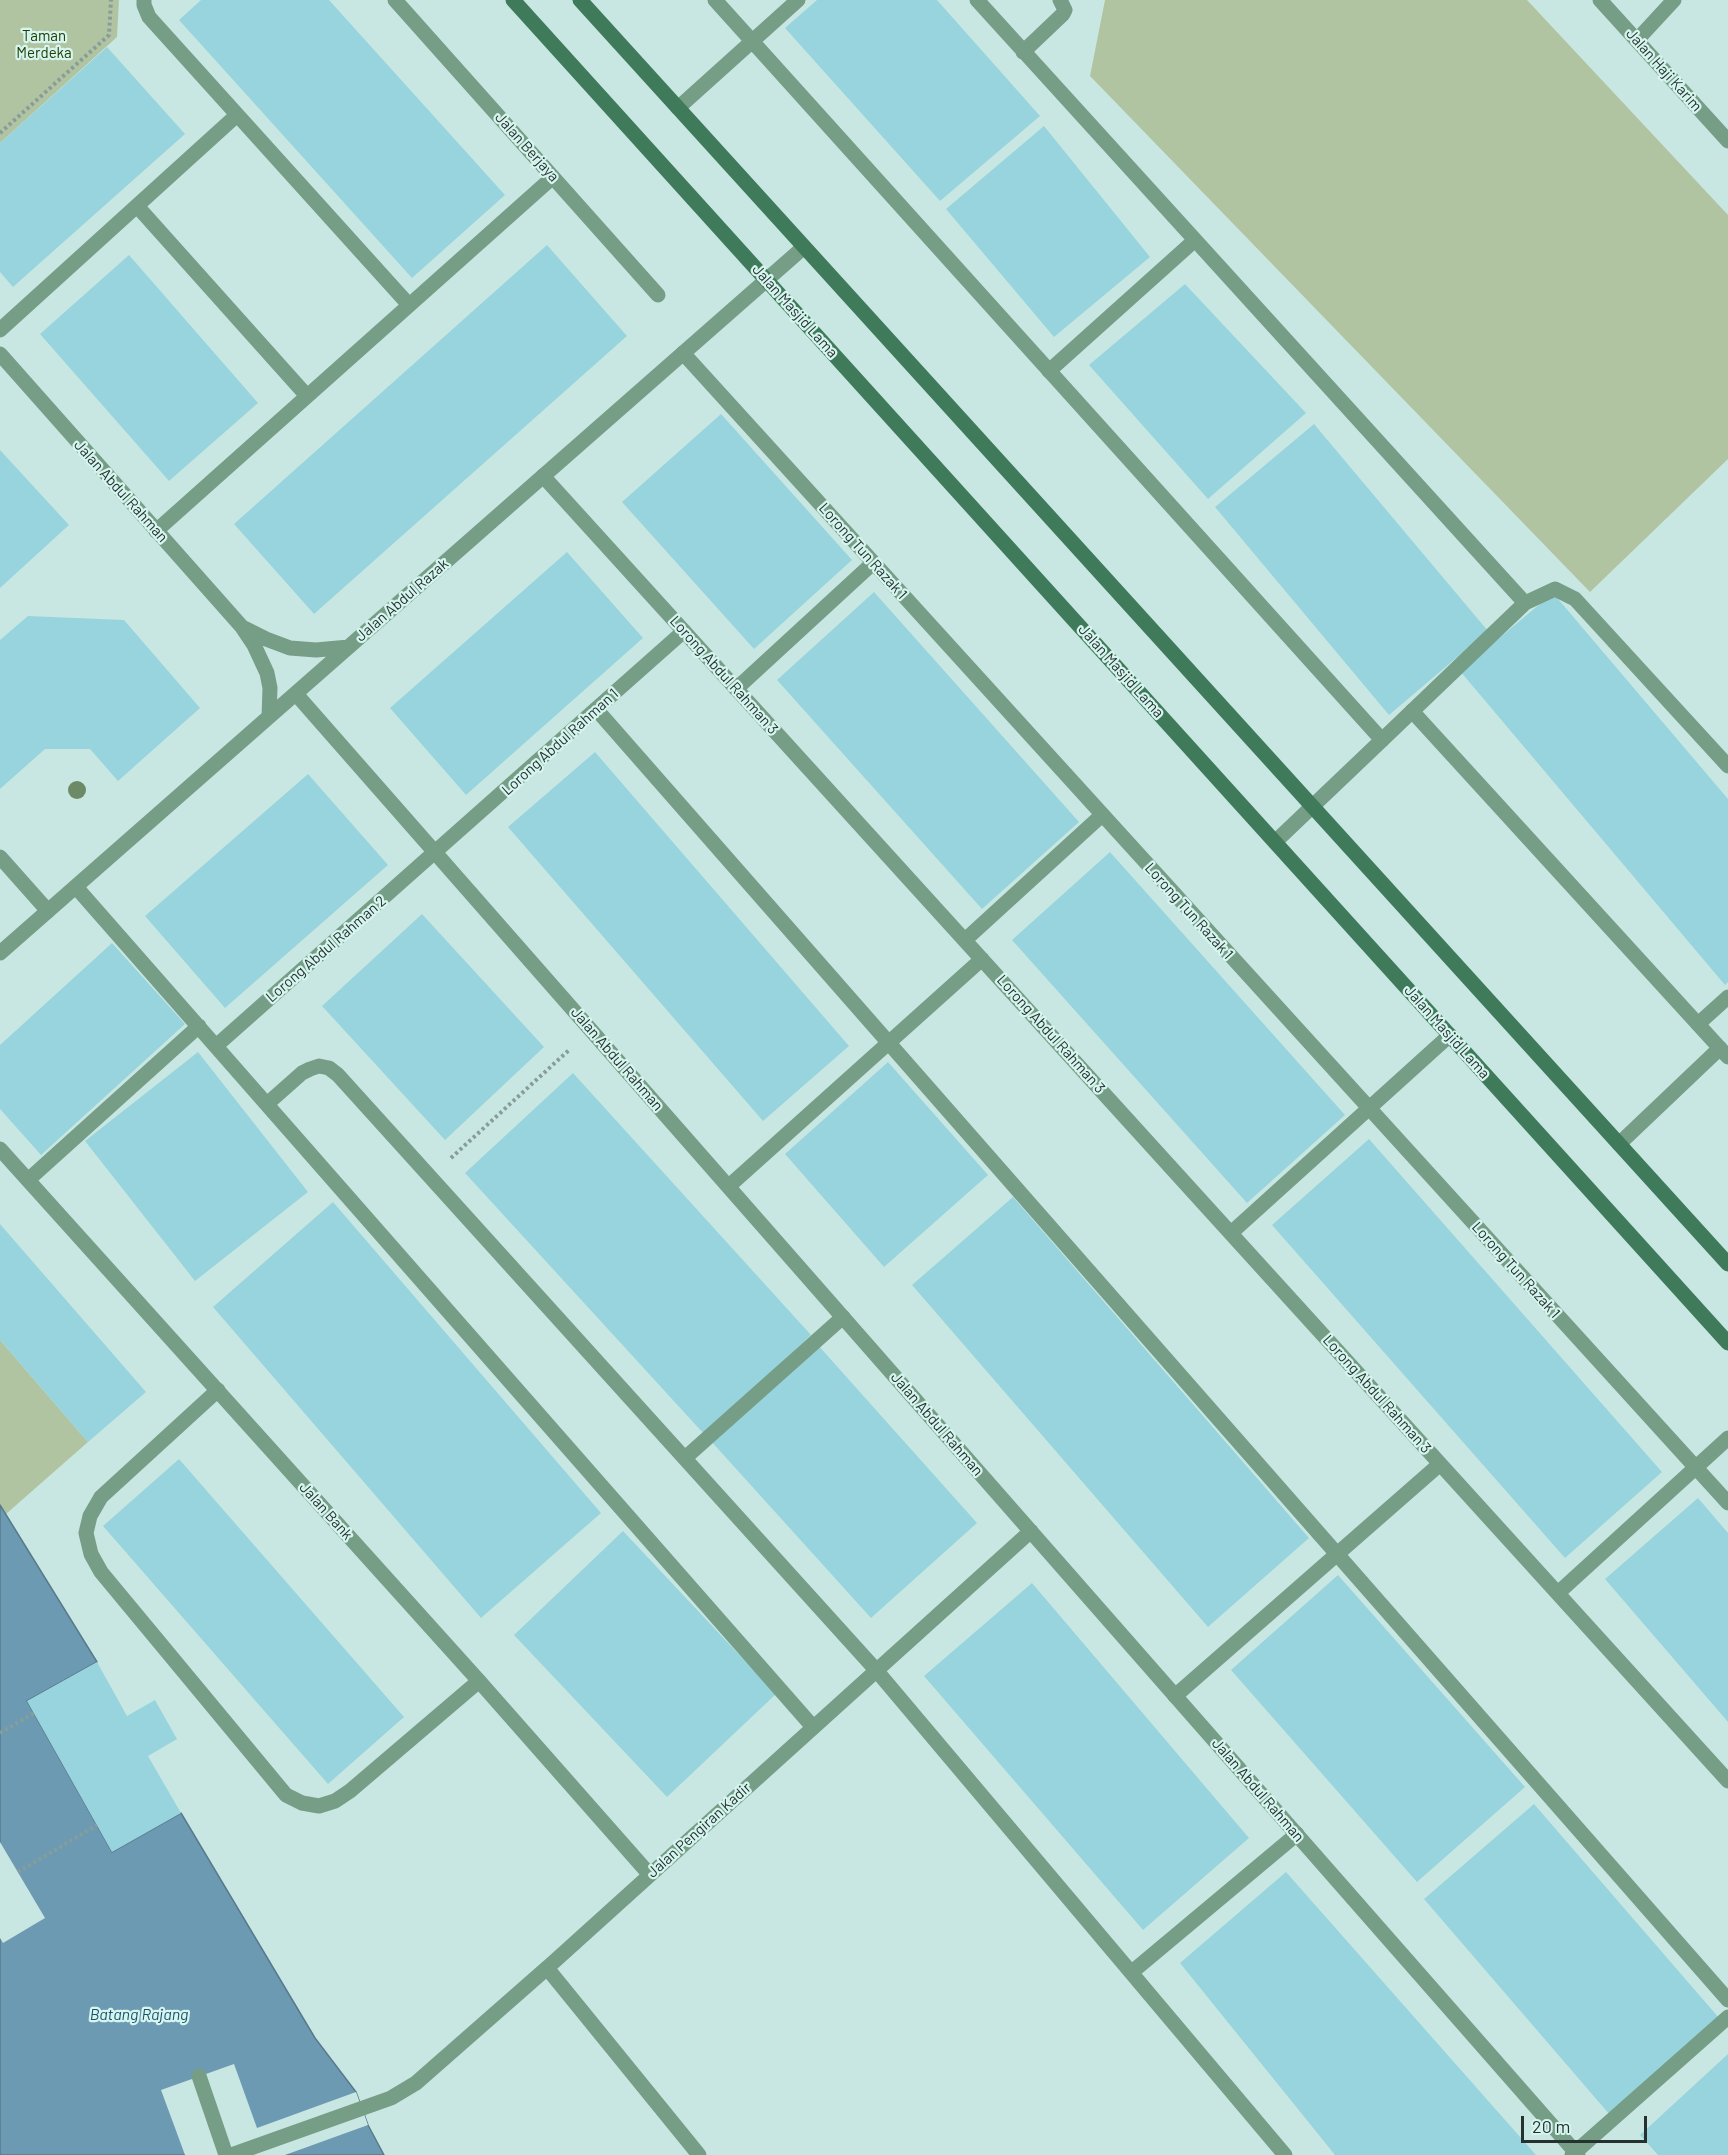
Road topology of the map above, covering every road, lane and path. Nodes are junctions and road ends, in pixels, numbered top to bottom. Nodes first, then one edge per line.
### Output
1 (111, 0) edge
2 (144, 0) edge
3 (395, 0) edge
4 (513, 0) edge
5 (580, 0) edge
6 (715, 0) edge
7 (798, 0) edge
8 (977, 0) edge
9 (1060, 0) edge
10 (1600, 0) edge
11 (1674, 0) edge
12 (1637, 40) junction
13 (752, 41) junction
14 (1023, 52) junction
15 (678, 108) junction
16 (237, 115) junction
17 (0, 134) edge
18 (1728, 141) edge
19 (554, 177) junction
20 (137, 206) junction
21 (1195, 240) junction
22 (804, 247) junction
23 (766, 279) junction
24 (658, 295) dead end
25 (410, 305) junction
26 (0, 330) edge
27 (683, 353) junction
28 (0, 354) edge
29 (1049, 371) junction
30 (307, 396) junction
31 (543, 476) junction
32 (156, 531) junction
33 (873, 563) junction
34 (1525, 603) junction
35 (242, 627) junction
36 (684, 632) junction
37 (349, 647) junction
38 (736, 689) junction
39 (296, 694) junction
40 (596, 709) junction
41 (1412, 711) junction
42 (269, 717) junction
43 (1382, 740) junction
44 (1728, 766) edge
45 (1312, 806) junction
46 (1102, 815) junction
47 (1275, 842) junction
48 (436, 852) junction
49 (0, 857) edge
50 (76, 887) junction
51 (48, 911) junction
52 (965, 940) junction
53 (0, 953) edge
54 (982, 959) junction
55 (1728, 997) edge
56 (1698, 1024) junction
57 (199, 1026) junction
58 (591, 1030) junction
59 (1450, 1035) junction
60 (888, 1044) junction
61 (216, 1046) junction
62 (1724, 1053) edge
63 (267, 1104) junction
64 (1369, 1109) junction
65 (1618, 1144) junction
66 (0, 1149) edge
67 (431, 1177) junction
68 (28, 1180) junction
69 (729, 1186) junction
70 (1231, 1233) junction
71 (1728, 1264) edge
72 (843, 1317) junction
73 (1728, 1343) edge
74 (218, 1390) junction
75 (1728, 1438) edge
76 (685, 1458) junction
77 (1440, 1464) junction
78 (1696, 1468) junction
79 (1728, 1503) edge
80 (1031, 1531) junction
81 (1337, 1555) junction
82 (1558, 1593) junction
83 (876, 1670) junction
84 (479, 1681) junction
85 (1175, 1696) junction
86 (34, 1713) dead end
87 (813, 1727) junction
88 (0, 1733) edge
89 (1728, 1781) edge
90 (97, 1825) dead end
91 (1297, 1834) junction
92 (18, 1872) dead end
93 (650, 1875) junction
94 (547, 1968) junction
95 (1132, 1972) junction
96 (1728, 2000) edge
97 (1728, 2017) edge
98 (199, 2076) dead end
99 (1575, 2154) edge
100 (226, 2155) edge
101 (231, 2155) edge
102 (699, 2155) edge
103 (1285, 2155) edge

1 - 17 path
2 - 16 street
3 - 19 street, Jalan Berjaya
4 - 23 main road, Jalan Masjid Lama
5 - 15 main road
6 - 13 street
7 - 13 street
8 - 14 street
9 - 14 street
10 - 12 street, Jalan Haji Karim
11 - 12 street
12 - 18 street, Jalan Haji Karim
13 - 15 street
13 - 29 street
14 - 21 street
15 - 22 main road
16 - 20 street
16 - 25 street
19 - 24 street, Jalan Berjaya
19 - 25 street
20 - 26 street
20 - 30 street
21 - 29 street
21 - 34 street
22 - 23 street, Jalan Abdul Razak
22 - 45 main road
23 - 27 street, Jalan Abdul Razak
23 - 47 main road, Jalan Masjid Lama
25 - 30 street
27 - 31 street, Jalan Abdul Razak
27 - 33 street, Lorong Tun Razak 1
28 - 32 street, Jalan Abdul Rahman
29 - 43 street
30 - 32 street
31 - 36 street, Lorong Abdul Rahman 3
31 - 37 street, Jalan Abdul Razak
32 - 35 street, Jalan Abdul Rahman
33 - 38 street
33 - 46 street, Lorong Tun Razak 1
34 - 41 street
34 - 44 street
35 - 37 street, Jalan Abdul Rahman
35 - 42 street, Jalan Abdul Rahman
36 - 38 street, Lorong Abdul Rahman 3
36 - 40 street, Lorong Abdul Rahman 1
37 - 39 street, Jalan Abdul Razak
38 - 52 street, Lorong Abdul Rahman 3
39 - 42 street, Jalan Abdul Razak
39 - 48 street, Jalan Abdul Rahman
40 - 48 street, Lorong Abdul Rahman 1
40 - 60 street
41 - 43 street
41 - 56 street
42 - 50 street, Jalan Abdul Razak
43 - 45 street
45 - 47 street
45 - 65 main road
46 - 52 street
46 - 64 street, Lorong Tun Razak 1
47 - 59 main road, Jalan Masjid Lama
48 - 58 street, Jalan Abdul Rahman
48 - 61 street, Lorong Abdul Rahman 2
49 - 51 street
50 - 51 street, Jalan Abdul Razak
50 - 57 street
51 - 53 street, Jalan Abdul Razak
52 - 54 street, Lorong Abdul Rahman 3
54 - 60 street
54 - 70 street, Lorong Abdul Rahman 3
55 - 56 street
56 - 62 street
57 - 61 street
57 - 68 street
58 - 67 path
58 - 69 street, Jalan Abdul Rahman
59 - 64 street
59 - 73 main road, Jalan Masjid Lama
60 - 69 street
60 - 81 street
61 - 63 street
62 - 65 street
63 - 67 street
63 - 87 street
64 - 70 street
64 - 78 street, Lorong Tun Razak 1
65 - 71 main road
66 - 68 street, Jalan Bank
67 - 76 street
68 - 74 street, Jalan Bank
69 - 72 street, Jalan Abdul Rahman
70 - 77 street, Lorong Abdul Rahman 3
72 - 76 street
72 - 80 street, Jalan Abdul Rahman
74 - 84 street, Jalan Bank
74 - 84 street
75 - 78 street
76 - 83 street
77 - 81 street
77 - 82 street, Lorong Abdul Rahman 3
78 - 79 street, Lorong Tun Razak 1
78 - 82 street
80 - 83 street, Jalan Pengiran Kadir
80 - 85 street, Jalan Abdul Rahman
81 - 85 street
81 - 96 street
82 - 89 street, Lorong Abdul Rahman 3
83 - 87 street, Jalan Pengiran Kadir
83 - 95 street
84 - 93 street, Jalan Bank
85 - 91 street, Jalan Abdul Rahman
86 - 88 path
87 - 93 street, Jalan Pengiran Kadir
90 - 92 path
91 - 95 street
91 - 99 street, Jalan Abdul Rahman
93 - 94 street, Jalan Pengiran Kadir
94 - 101 street, Jalan Pengiran Kadir
94 - 102 street
95 - 103 street
97 - 99 street
98 - 100 street

